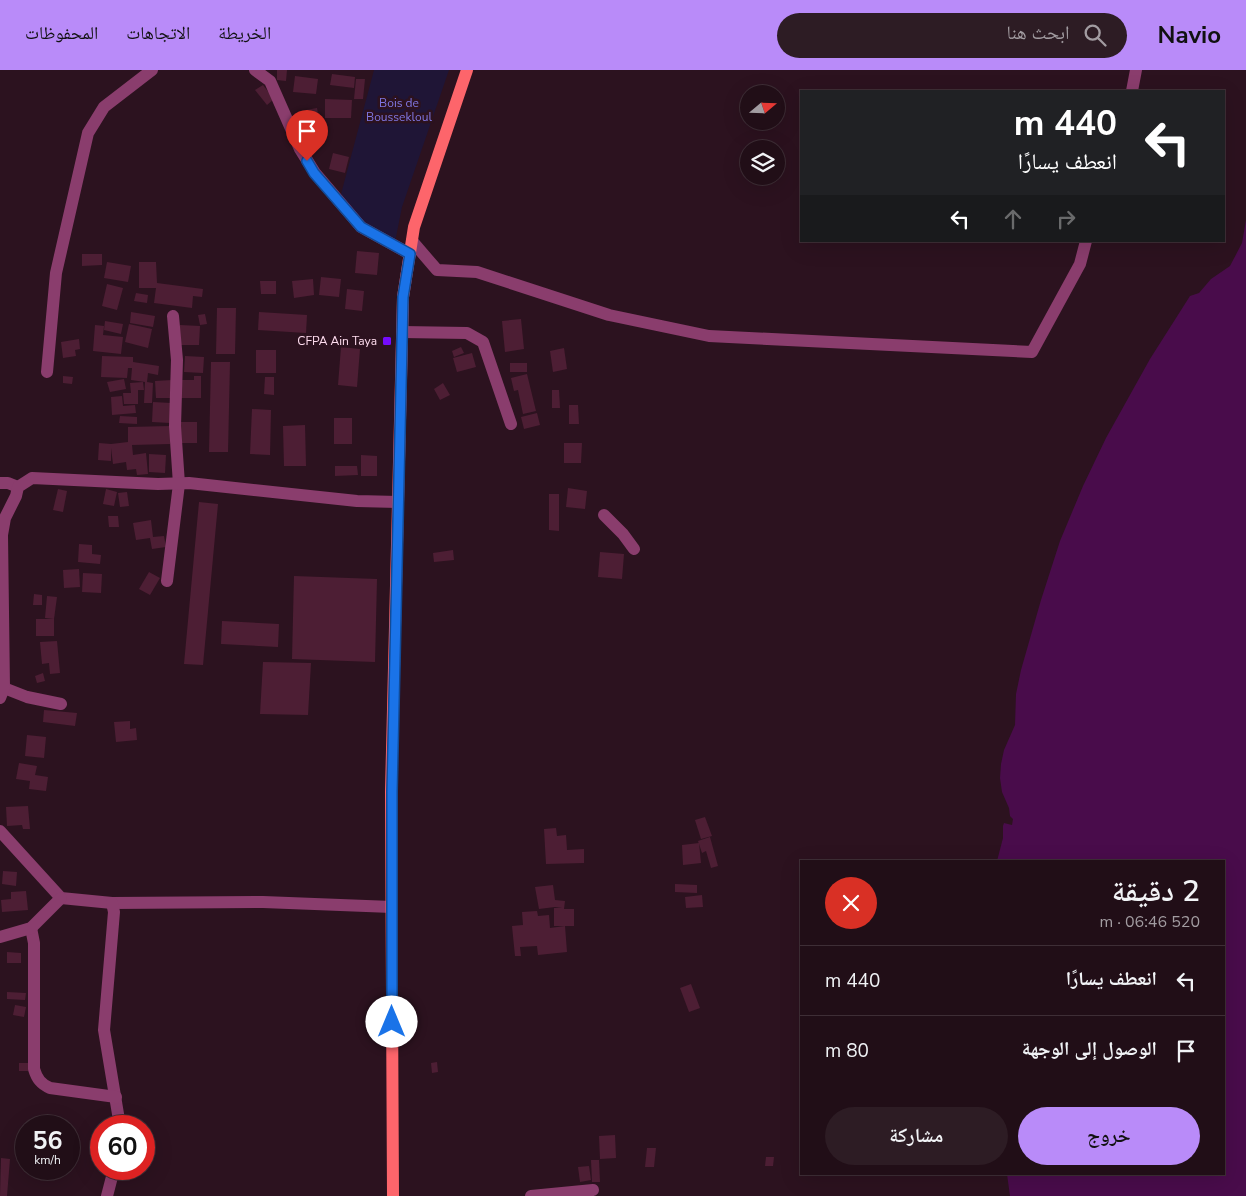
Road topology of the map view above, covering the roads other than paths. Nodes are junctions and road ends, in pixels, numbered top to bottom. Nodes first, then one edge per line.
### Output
1 (152, 70) edge
2 (255, 70) edge
3 (467, 70) edge
4 (1136, 70) edge
5 (1132, 90) edge
6 (1086, 242) edge
7 (411, 247) junction
8 (173, 316) dead end
9 (402, 332) junction
10 (48, 372) dead end
11 (511, 424) dead end
12 (0, 484) edge
13 (179, 484) junction
14 (18, 487) junction
15 (398, 502) junction
16 (604, 515) dead end
17 (634, 548) dead end
18 (167, 581) dead end
19 (2, 693) edge
20 (61, 704) dead end
21 (0, 831) edge
22 (61, 898) junction
23 (112, 903) junction
24 (392, 907) junction
25 (31, 928) junction
26 (0, 937) edge
27 (116, 1097) junction
28 (118, 1115) edge
29 (111, 1180) edge
30 (593, 1190) dead end
31 (107, 1196) edge
32 (393, 1196) edge
33 (531, 1196) edge

1 - 10 street
2 - 7 street
3 - 7 main road
4 - 5 street
6 - 7 street
7 - 9 main road
8 - 13 street
9 - 11 street
9 - 15 main road
12 - 14 street
13 - 14 street
13 - 15 street
13 - 18 street
14 - 19 street
15 - 24 main road
16 - 17 street
19 - 20 street
21 - 22 street
22 - 23 street
22 - 25 street
23 - 24 street
23 - 27 street
24 - 32 main road
25 - 26 street
25 - 27 street
27 - 28 street
29 - 31 street
30 - 33 street

